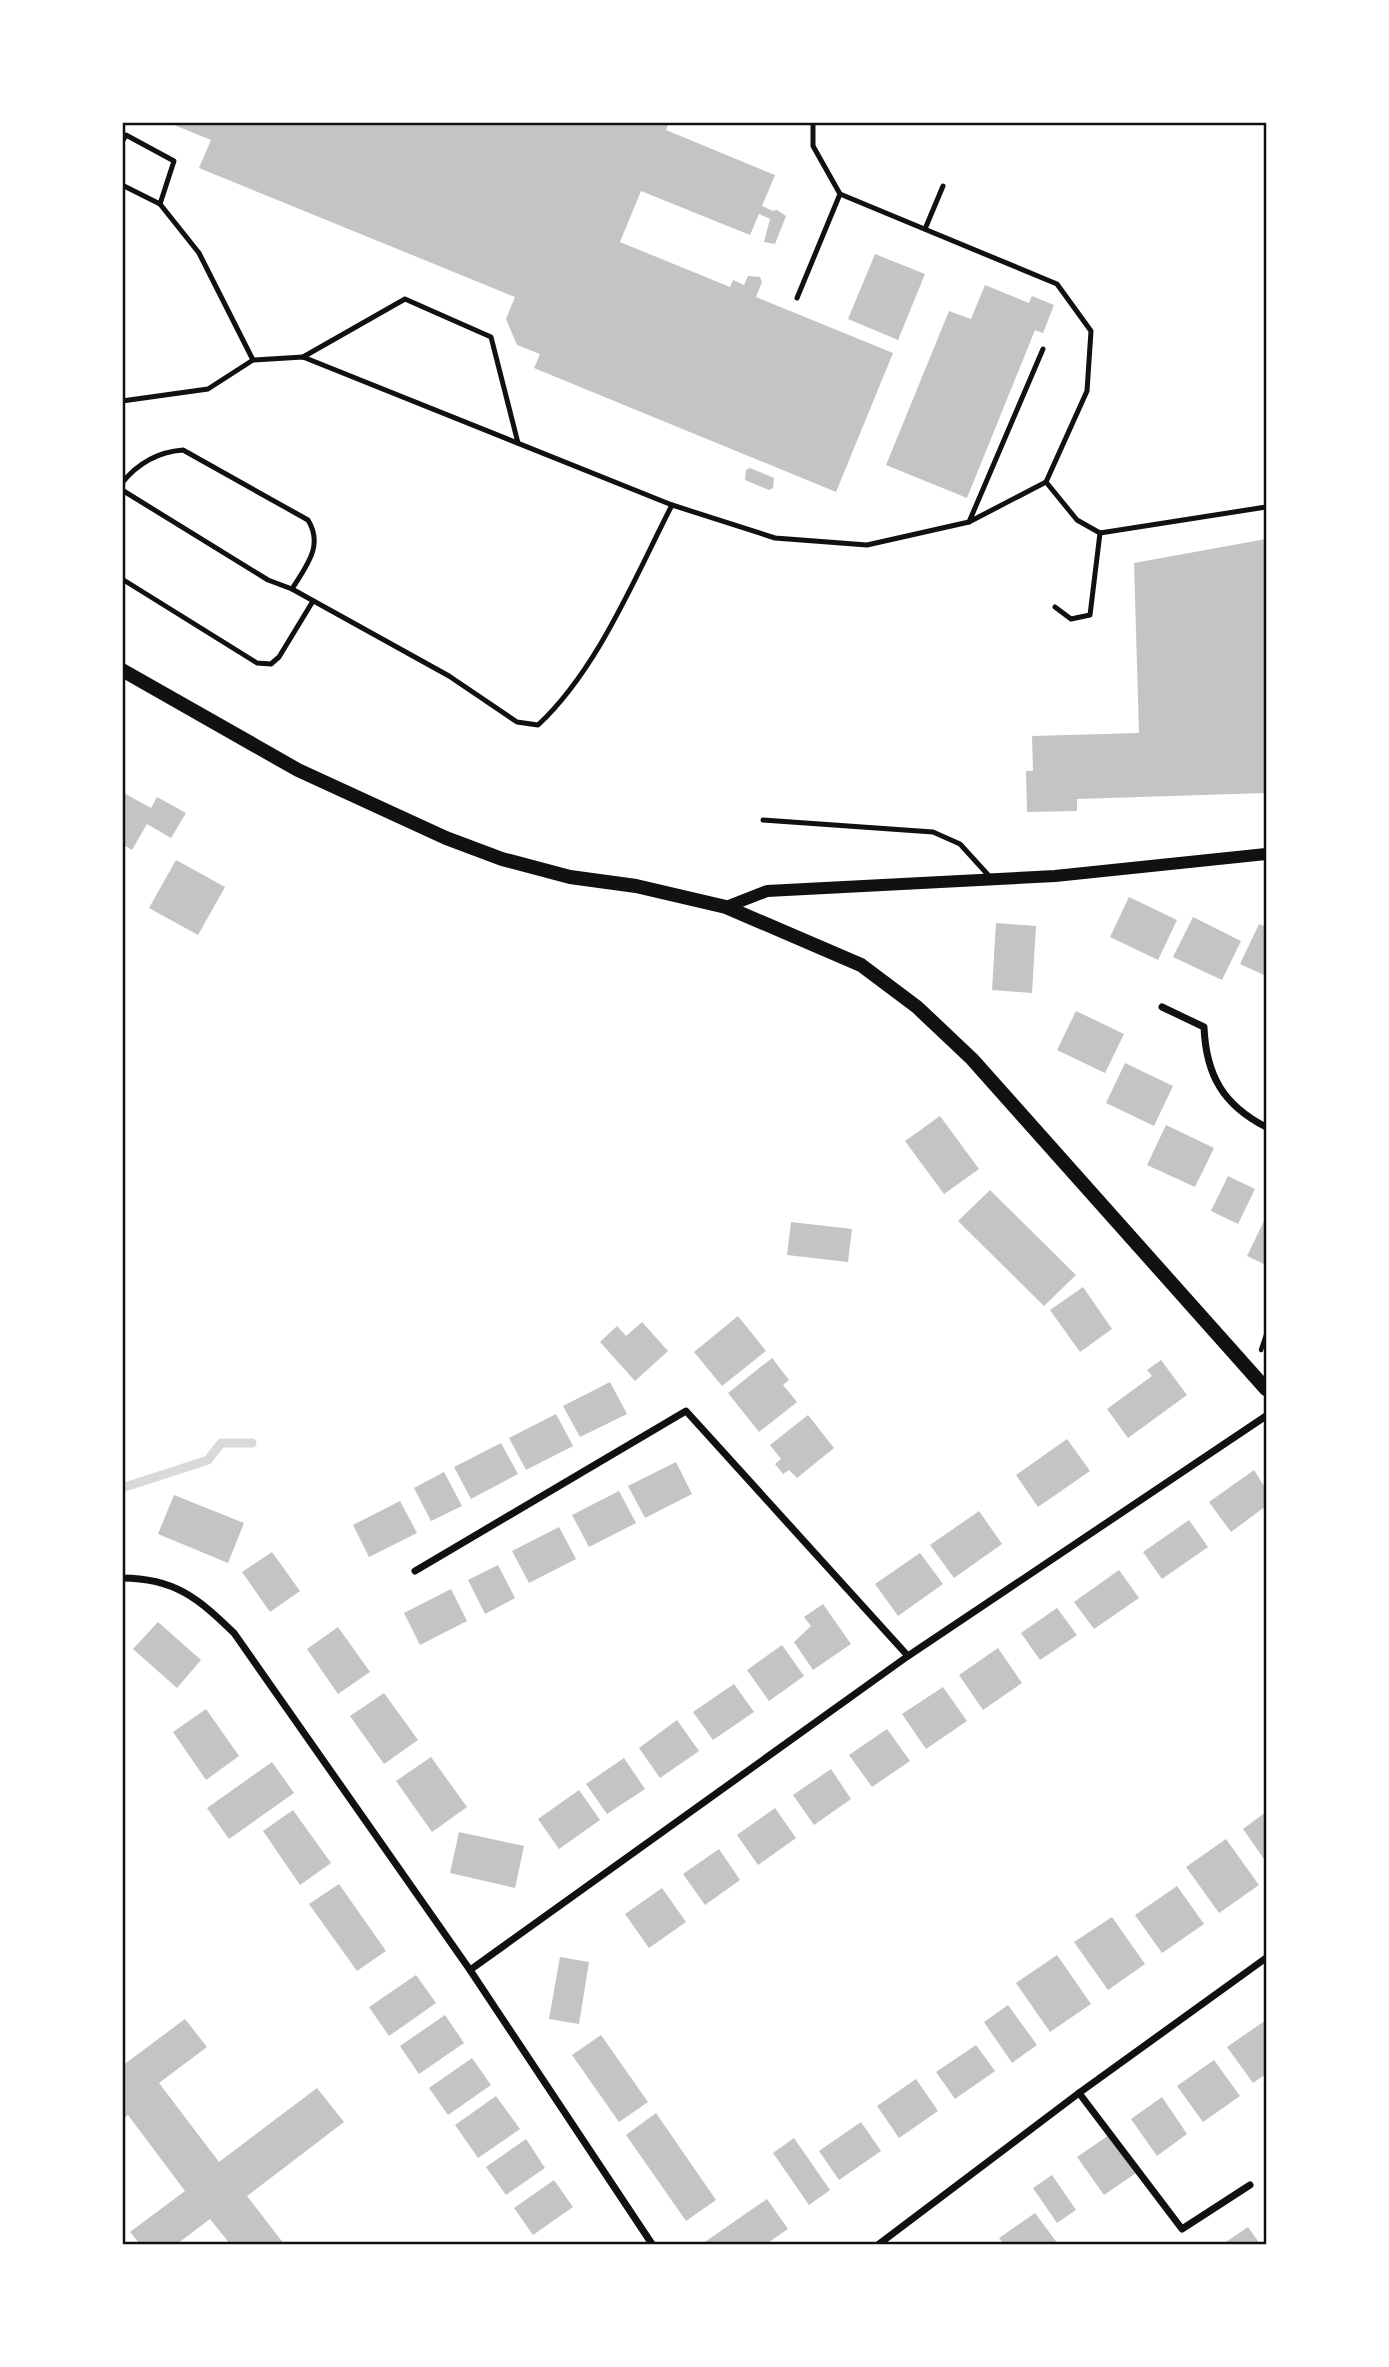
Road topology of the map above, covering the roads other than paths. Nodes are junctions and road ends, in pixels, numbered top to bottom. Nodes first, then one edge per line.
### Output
1 (813, 122) edge
2 (122, 142) edge
3 (122, 185) edge
4 (943, 186) dead end
5 (840, 194) junction
6 (160, 204) junction
7 (925, 229) junction
8 (797, 298) dead end
9 (1043, 349) dead end
10 (303, 357) junction
11 (253, 360) junction
12 (122, 401) edge
13 (518, 443) junction
14 (1046, 482) junction
15 (122, 483) edge
16 (122, 491) edge
17 (672, 505) junction
18 (1266, 507) edge
19 (969, 522) junction
20 (1100, 533) junction
21 (122, 579) edge
22 (292, 589) junction
23 (313, 601) junction
24 (1055, 607) dead end
25 (122, 670) edge
26 (763, 820) dead end
27 (1266, 854) edge
28 (992, 879) junction
29 (726, 907) junction
30 (1163, 1007) dead end
31 (1266, 1127) edge
32 (1266, 1389) edge
33 (1266, 1416) edge
34 (415, 1571) dead end
35 (122, 1578) edge
36 (908, 1656) junction
37 (1266, 1958) edge
38 (470, 1970) junction
39 (1079, 2093) junction
40 (1250, 2185) dead end
41 (652, 2245) edge
42 (879, 2245) edge

1 - 5 lane
2 - 6 lane
3 - 6 lane
4 - 7 lane
5 - 7 lane
5 - 8 lane
6 - 11 lane
7 - 14 lane
9 - 19 lane
10 - 11 lane
10 - 13 lane
10 - 13 lane
11 - 12 lane
13 - 17 lane
14 - 19 lane
14 - 20 lane
15 - 22 lane
16 - 22 lane
17 - 19 lane
17 - 23 lane
18 - 20 lane
20 - 24 lane
21 - 23 lane
22 - 23 lane
25 - 29 main road
26 - 28 lane
27 - 28 street
28 - 29 street
29 - 32 main road
30 - 31 street
33 - 36 street
34 - 36 street
35 - 38 street
36 - 38 street
37 - 39 street
38 - 41 street
39 - 40 street
39 - 42 street

